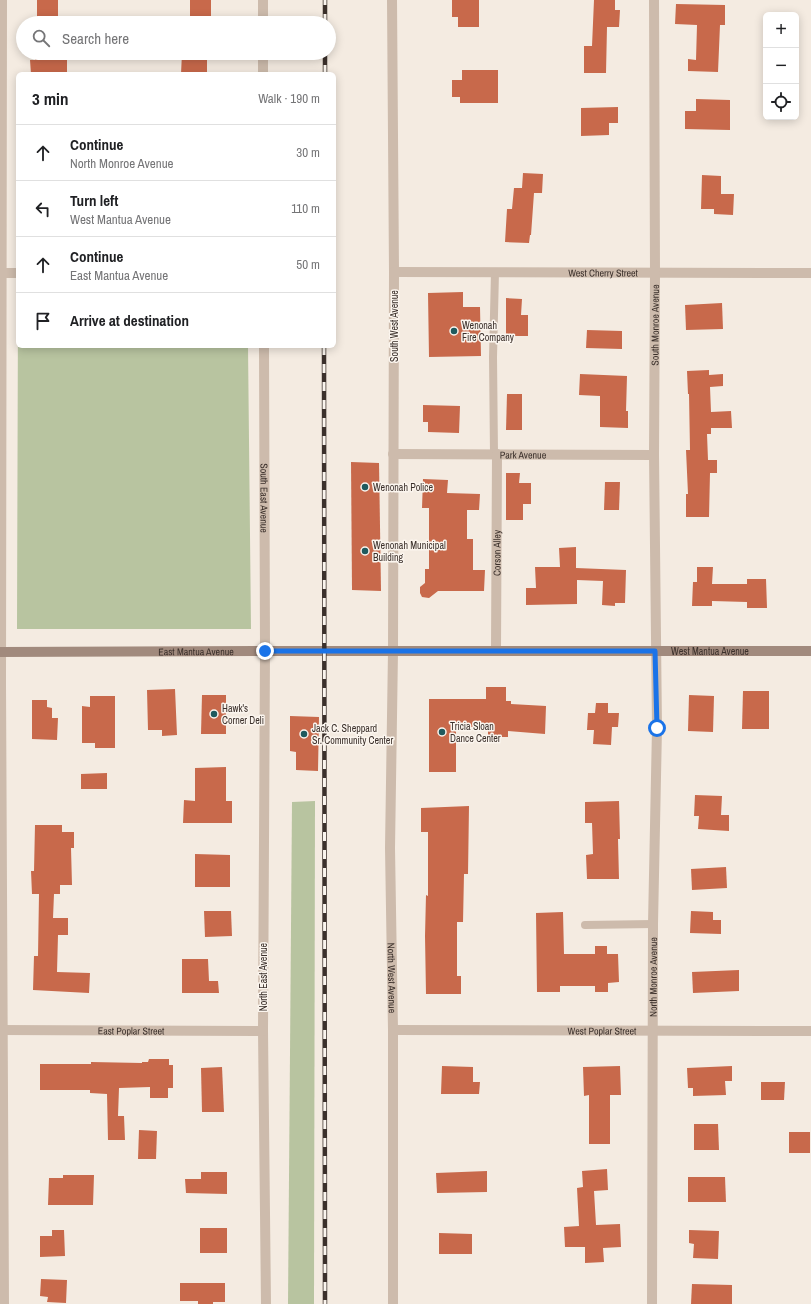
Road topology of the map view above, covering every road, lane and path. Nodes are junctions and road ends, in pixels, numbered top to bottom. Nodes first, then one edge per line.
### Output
1 (2, 0) edge
2 (263, 0) edge
3 (392, 0) edge
4 (654, 0) edge
5 (263, 16) edge
6 (263, 60) edge
7 (263, 72) edge
8 (394, 272) junction
9 (495, 272) junction
10 (1, 273) edge
11 (16, 273) edge
12 (655, 273) junction
13 (811, 273) edge
14 (264, 348) edge
15 (393, 454) junction
16 (495, 454) junction
17 (654, 455) junction
18 (265, 651) junction
19 (393, 651) junction
20 (496, 651) junction
21 (655, 651) junction
22 (811, 651) edge
23 (1, 652) edge
24 (653, 924) junction
25 (585, 925) dead end
26 (1, 1030) edge
27 (393, 1030) junction
28 (263, 1031) junction
29 (653, 1031) junction
30 (811, 1031) edge
31 (4, 1304) edge
32 (266, 1304) edge
33 (393, 1304) edge
34 (652, 1304) edge

1 - 10 street
2 - 5 street
3 - 8 street, South West Avenue
4 - 12 street, South Monroe Avenue
6 - 7 street
8 - 9 street, West Cherry Street
8 - 15 street, South West Avenue
9 - 12 street, West Cherry Street
9 - 16 lane
10 - 11 street
10 - 23 street
12 - 13 street, West Cherry Street
12 - 17 street, South Monroe Avenue
14 - 18 street, South East Avenue
15 - 16 street, Park Avenue
15 - 19 street, South West Avenue
16 - 17 street, Park Avenue
16 - 20 street, Corson Alley
17 - 21 street, South Monroe Avenue
18 - 19 street, East Mantua Avenue
18 - 23 street, East Mantua Avenue
18 - 28 street, North East Avenue
19 - 20 street, West Mantua Avenue
19 - 27 street, North West Avenue
20 - 21 street, West Mantua Avenue
21 - 22 street, West Mantua Avenue
21 - 24 street, North Monroe Avenue
23 - 26 street
24 - 25 lane
24 - 29 street, North Monroe Avenue
26 - 28 street, East Poplar Street
26 - 31 street
27 - 29 street, West Poplar Street
27 - 33 street, North West Avenue
28 - 32 street, North East Avenue
29 - 30 street, West Poplar Street
29 - 34 street, North Monroe Avenue

